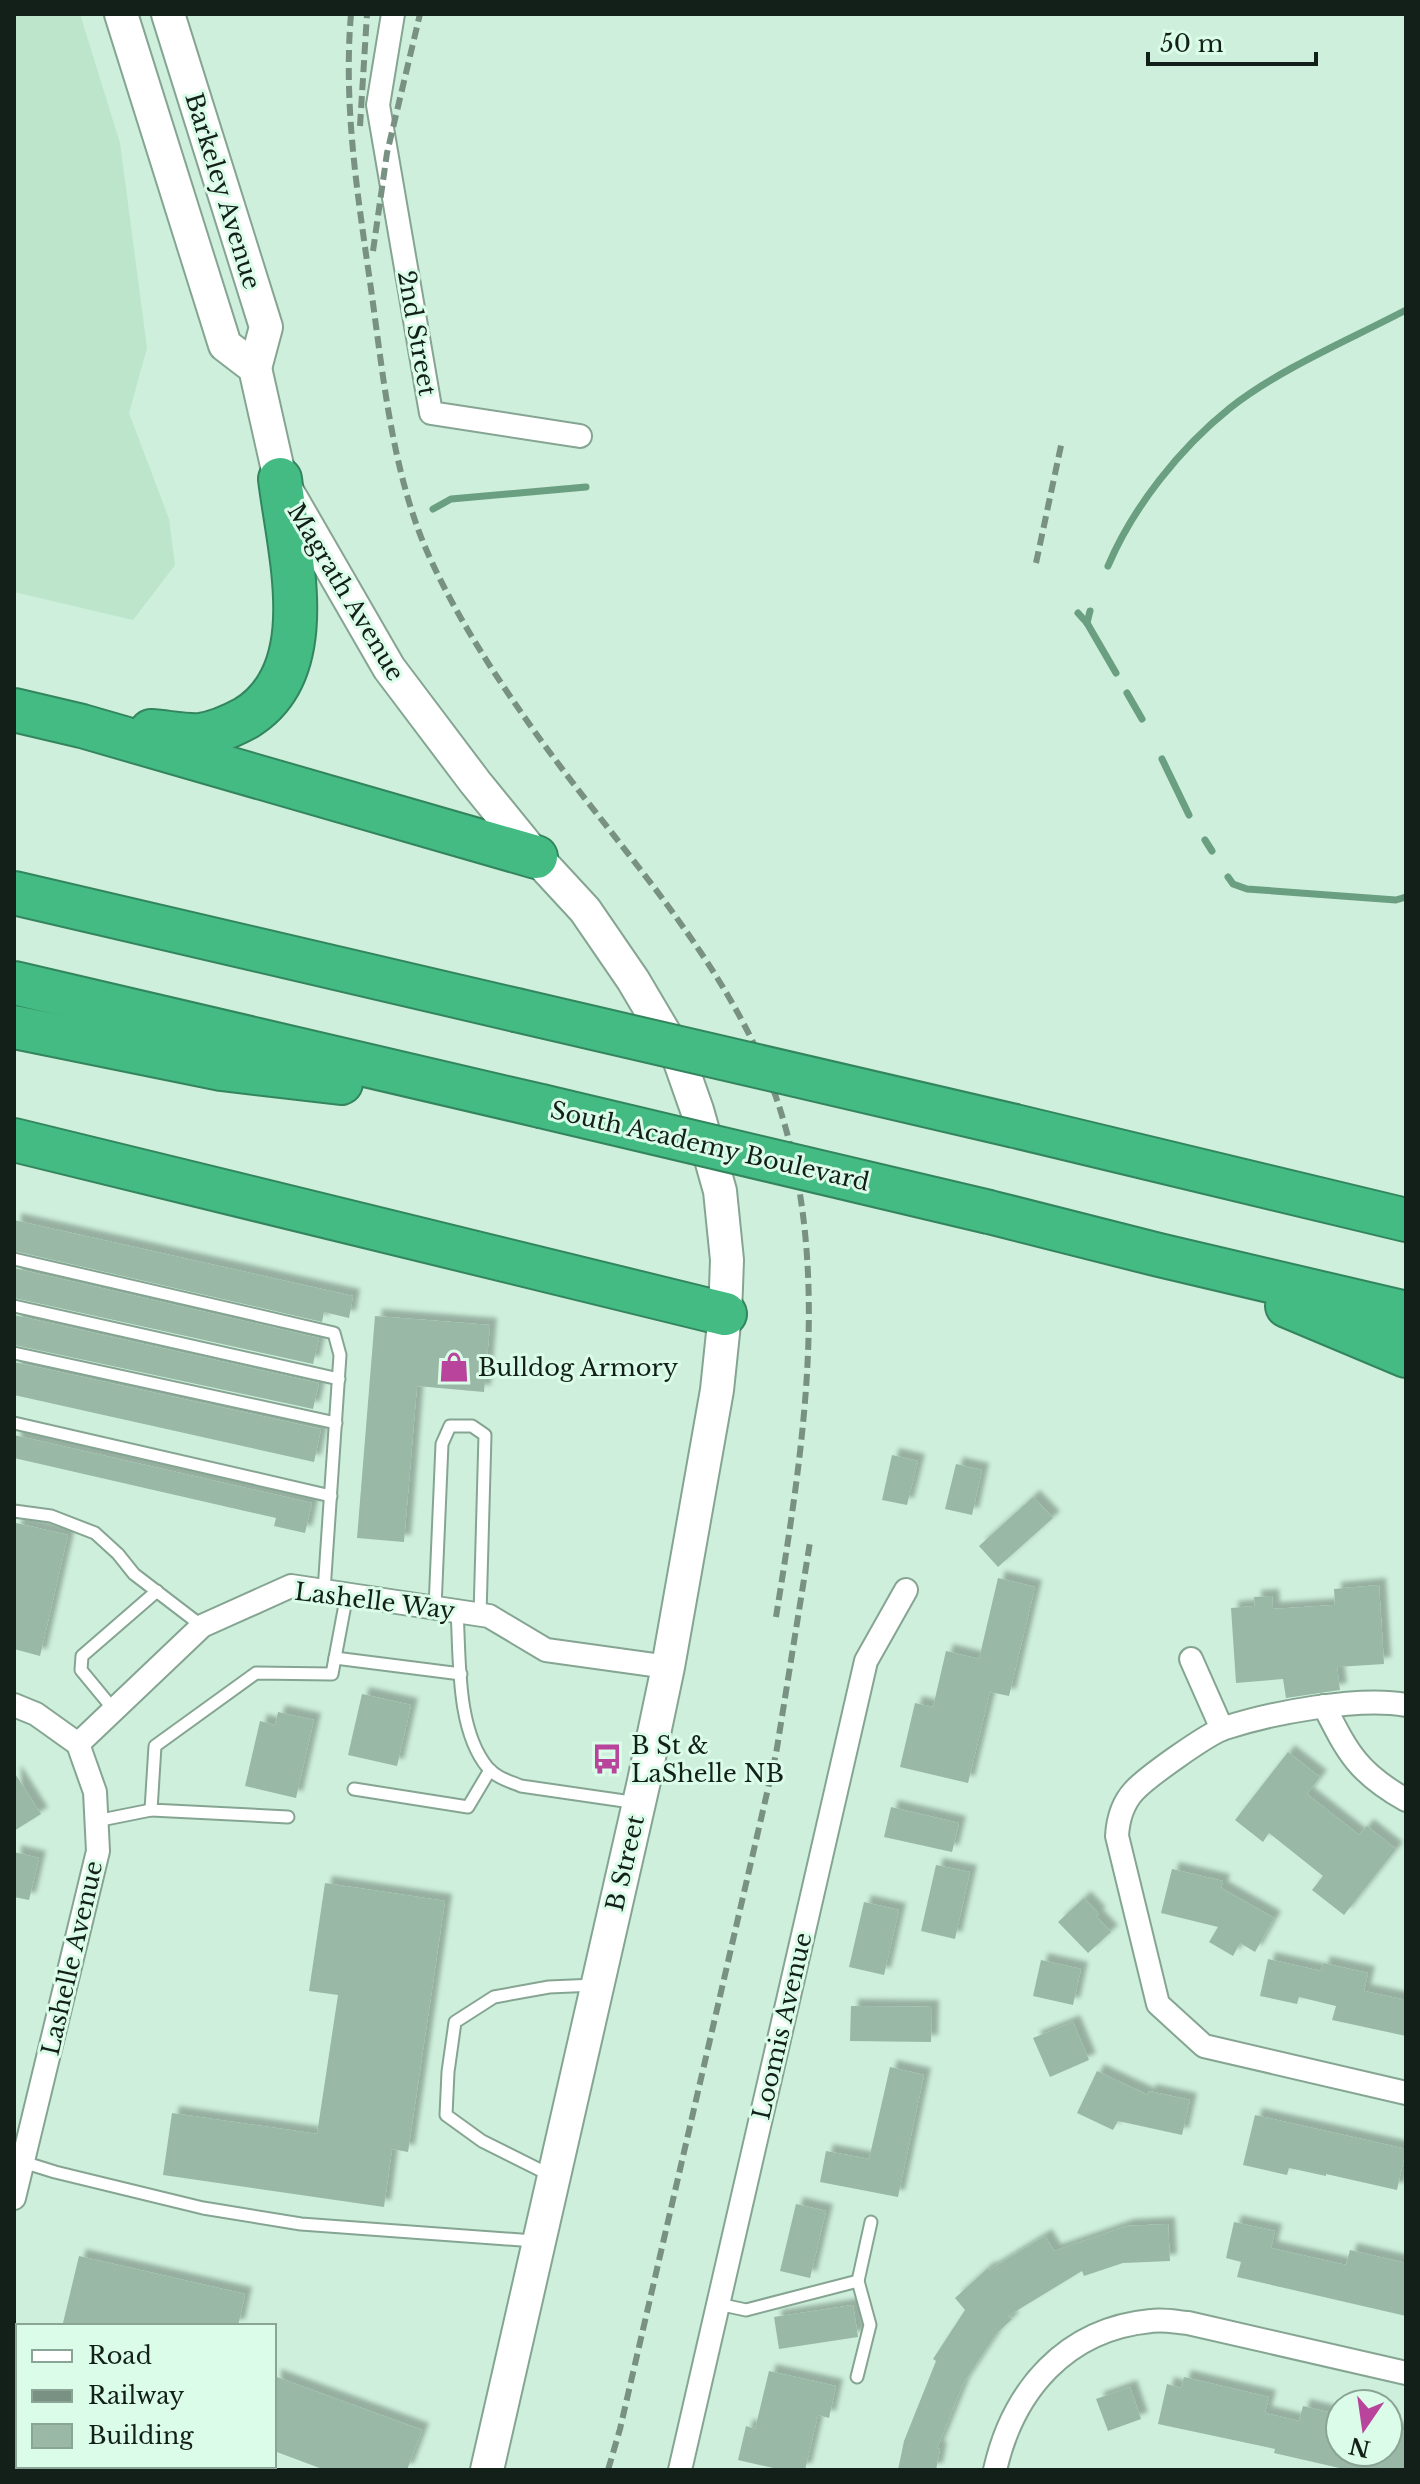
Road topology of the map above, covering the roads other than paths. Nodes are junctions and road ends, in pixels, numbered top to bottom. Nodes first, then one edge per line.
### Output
1 (121, 14) edge
2 (168, 14) edge
3 (393, 14) edge
4 (255, 368) junction
5 (580, 436) dead end
6 (280, 479) junction
7 (14, 710) edge
8 (82, 726) junction
9 (536, 857) junction
10 (14, 893) edge
11 (14, 983) edge
12 (14, 1027) edge
13 (541, 1106) junction
14 (697, 1110) joint
15 (14, 1140) edge
16 (1291, 1193) junction
17 (1406, 1206) edge
18 (1406, 1220) edge
19 (1159, 1255) junction
20 (14, 1259) edge
21 (14, 1306) edge
22 (1406, 1313) edge
23 (725, 1314) junction
24 (14, 1353) edge
25 (1406, 1356) edge
26 (339, 1379) junction
27 (14, 1423) edge
28 (336, 1423) junction
29 (331, 1496) junction
30 (14, 1511) edge
31 (906, 1590) dead end
32 (157, 1591) junction
33 (324, 1591) junction
34 (347, 1594) junction
35 (446, 1609) junction
36 (480, 1615) junction
37 (202, 1626) junction
38 (335, 1658) junction
39 (1191, 1659) dead end
40 (668, 1667) junction
41 (461, 1674) junction
42 (14, 1705) edge
43 (1406, 1705) edge
44 (1324, 1706) junction
45 (114, 1710) junction
46 (1222, 1729) junction
47 (78, 1744) junction
48 (490, 1770) junction
49 (354, 1789) dead end
50 (1406, 1800) edge
51 (639, 1803) junction
52 (151, 1810) junction
53 (288, 1817) dead end
54 (96, 1821) junction
55 (597, 1985) junction
56 (1406, 2093) edge
57 (23, 2162) junction
58 (554, 2177) junction
59 (14, 2198) edge
60 (871, 2222) dead end
61 (539, 2241) junction
62 (858, 2281) junction
63 (718, 2304) junction
64 (1406, 2373) edge
65 (857, 2377) dead end
66 (14, 2468) edge
67 (22, 2470) edge
68 (487, 2470) edge
69 (680, 2470) edge
70 (995, 2470) edge

1 - 4 main road
2 - 4 main road, Barkeley Avenue
3 - 5 street, 2nd Street
4 - 6 main road, Magrath Avenue
6 - 8 highway
6 - 9 main road, Magrath Avenue
7 - 8 highway
8 - 9 highway
9 - 14 main road, Magrath Avenue
10 - 16 highway, bridge
11 - 13 highway, South Academy Boulevard
12 - 13 highway
13 - 19 highway, South Academy Boulevard, bridge
14 - 23 main road, B Street
15 - 23 highway
16 - 17 highway
16 - 18 highway
19 - 22 highway, South Academy Boulevard
19 - 25 highway
20 - 26 lane
21 - 26 lane
23 - 40 main road, B Street
24 - 28 lane
26 - 28 lane
27 - 29 lane
28 - 29 lane
29 - 33 lane
30 - 32 lane
31 - 63 street, Loomis Avenue
32 - 37 lane
32 - 45 lane
33 - 34 street, Lashelle Way
33 - 37 street, Lashelle Way
34 - 35 street, Lashelle Way
34 - 38 lane
35 - 36 street, Lashelle Way
35 - 36 lane
35 - 41 lane
36 - 40 street, Lashelle Way
37 - 45 street, Lashelle Way
38 - 41 lane
38 - 52 lane
39 - 46 street
40 - 51 main road, B Street
41 - 48 lane
42 - 47 street
43 - 44 street
44 - 46 street
44 - 50 street
45 - 47 street, Lashelle Way
46 - 56 street
47 - 54 street, Lashelle Avenue
48 - 49 lane
48 - 51 lane
51 - 55 main road, B Street
52 - 53 lane
52 - 54 lane
54 - 57 street, Lashelle Avenue
55 - 58 main road, B Street
55 - 58 lane
57 - 59 street, Lashelle Avenue
57 - 61 lane
58 - 61 main road, B Street
60 - 62 lane
61 - 68 main road, B Street
62 - 63 lane
62 - 65 lane
63 - 69 street, Loomis Avenue
64 - 70 street
66 - 67 street

